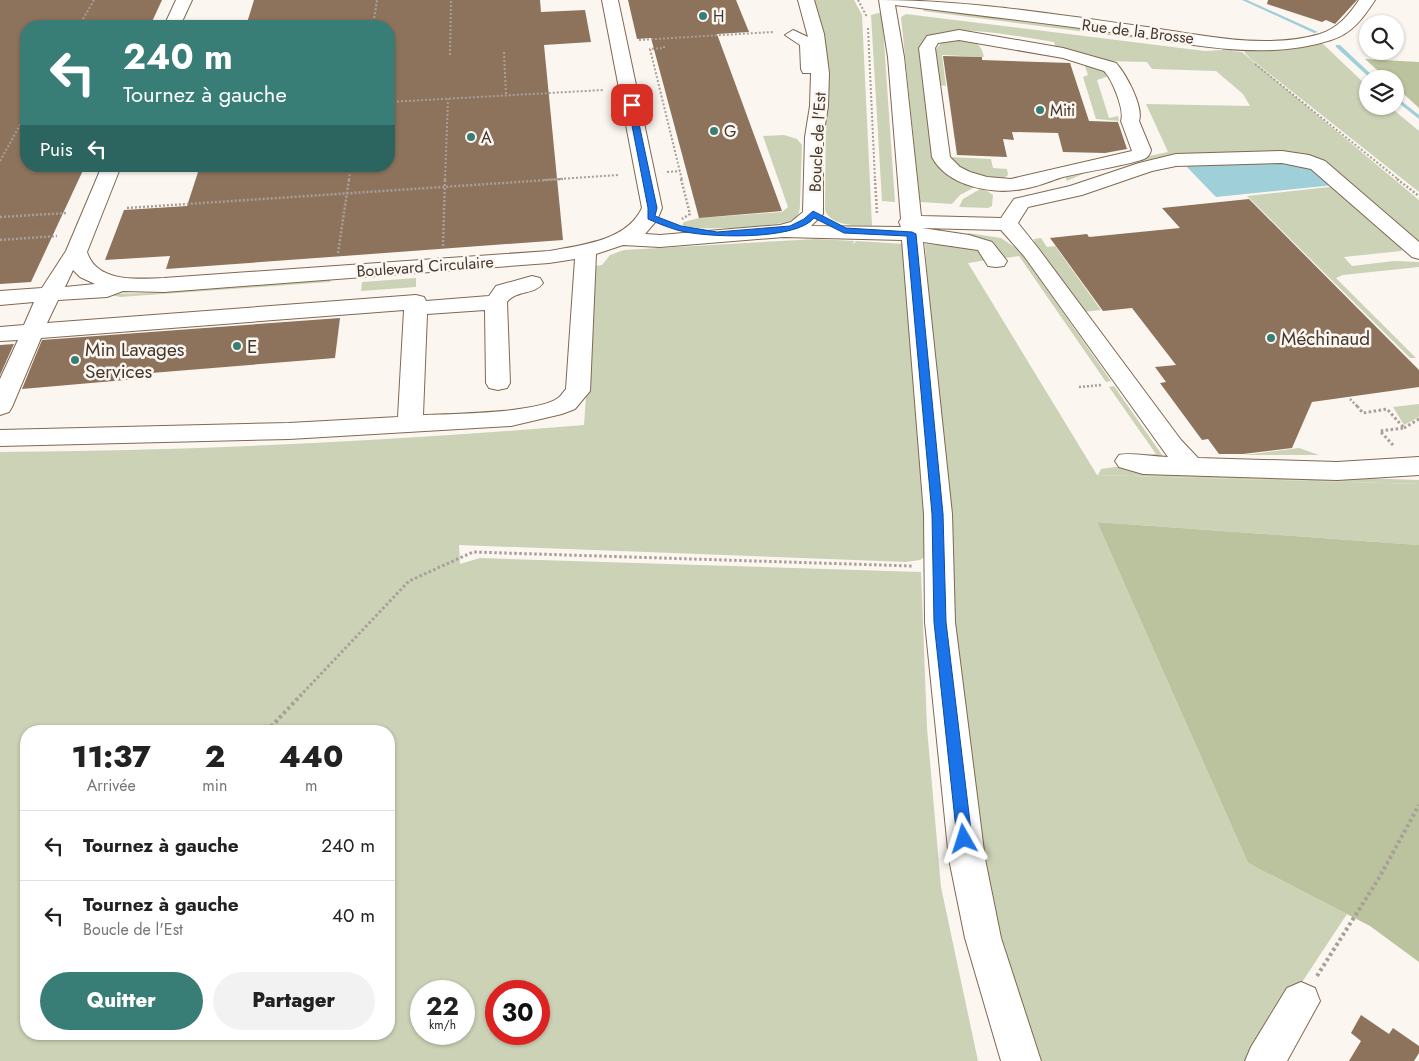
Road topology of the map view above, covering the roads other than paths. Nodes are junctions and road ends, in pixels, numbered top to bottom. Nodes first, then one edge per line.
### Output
1 (184, 0) edge
2 (610, 0) edge
3 (806, 0) edge
4 (887, 0) edge
5 (894, 0) edge
6 (1367, 0) edge
7 (175, 20) edge
8 (786, 34) road end
9 (819, 106) junction
10 (109, 172) edge
11 (1020, 194) junction
12 (813, 214) junction
13 (651, 217) junction
14 (1007, 224) junction
15 (910, 228) junction
16 (844, 230) junction
17 (782, 231) junction
18 (717, 234) junction
19 (620, 239) junction
20 (66, 248) junction
21 (586, 250) junction
22 (1419, 253) edge
23 (432, 256) junction
24 (349, 260) junction
25 (996, 261) dead end
26 (532, 283) dead end
27 (118, 284) junction
28 (51, 294) junction
29 (0, 298) edge
30 (496, 302) junction
31 (416, 305) junction
32 (349, 308) junction
33 (33, 332) junction
34 (0, 334) edge
35 (498, 383) dead end
36 (0, 407) edge
37 (410, 424) junction
38 (0, 438) edge
39 (1128, 461) dead end
40 (1191, 466) junction
41 (1419, 466) edge
42 (1301, 1002) road end
43 (1021, 1061) edge
44 (1265, 1061) edge

1 - 7 street
2 - 13 street
3 - 9 street, Boucle de l'Est
4 - 15 street
5 - 6 street, Rue de la Brosse
8 - 9 street
9 - 12 street, Boucle de l'Est
10 - 20 street
11 - 11 street
11 - 14 street
11 - 22 street
12 - 16 street
12 - 17 street, Boucle de l'Est
13 - 18 street, Boucle de l'Est
13 - 19 street, Boulevard Circulaire
14 - 15 street
14 - 40 street
15 - 16 street
15 - 25 street
15 - 43 street
16 - 17 street
17 - 18 street, Boucle de l'Est
18 - 19 street, Boucle de l'Est
19 - 21 street, Boulevard Circulaire
20 - 27 street, Boulevard Circulaire
20 - 28 street
21 - 23 street, Boulevard Circulaire
21 - 37 street
23 - 24 street, Boulevard Circulaire
23 - 31 street
24 - 27 street, Boulevard Circulaire
24 - 32 street
26 - 30 street
27 - 28 street
28 - 29 street
28 - 33 street
30 - 31 street
30 - 35 street
31 - 32 street
31 - 37 street
32 - 33 street
33 - 34 street
33 - 36 street
37 - 38 street
39 - 40 street
40 - 41 street
42 - 44 street

